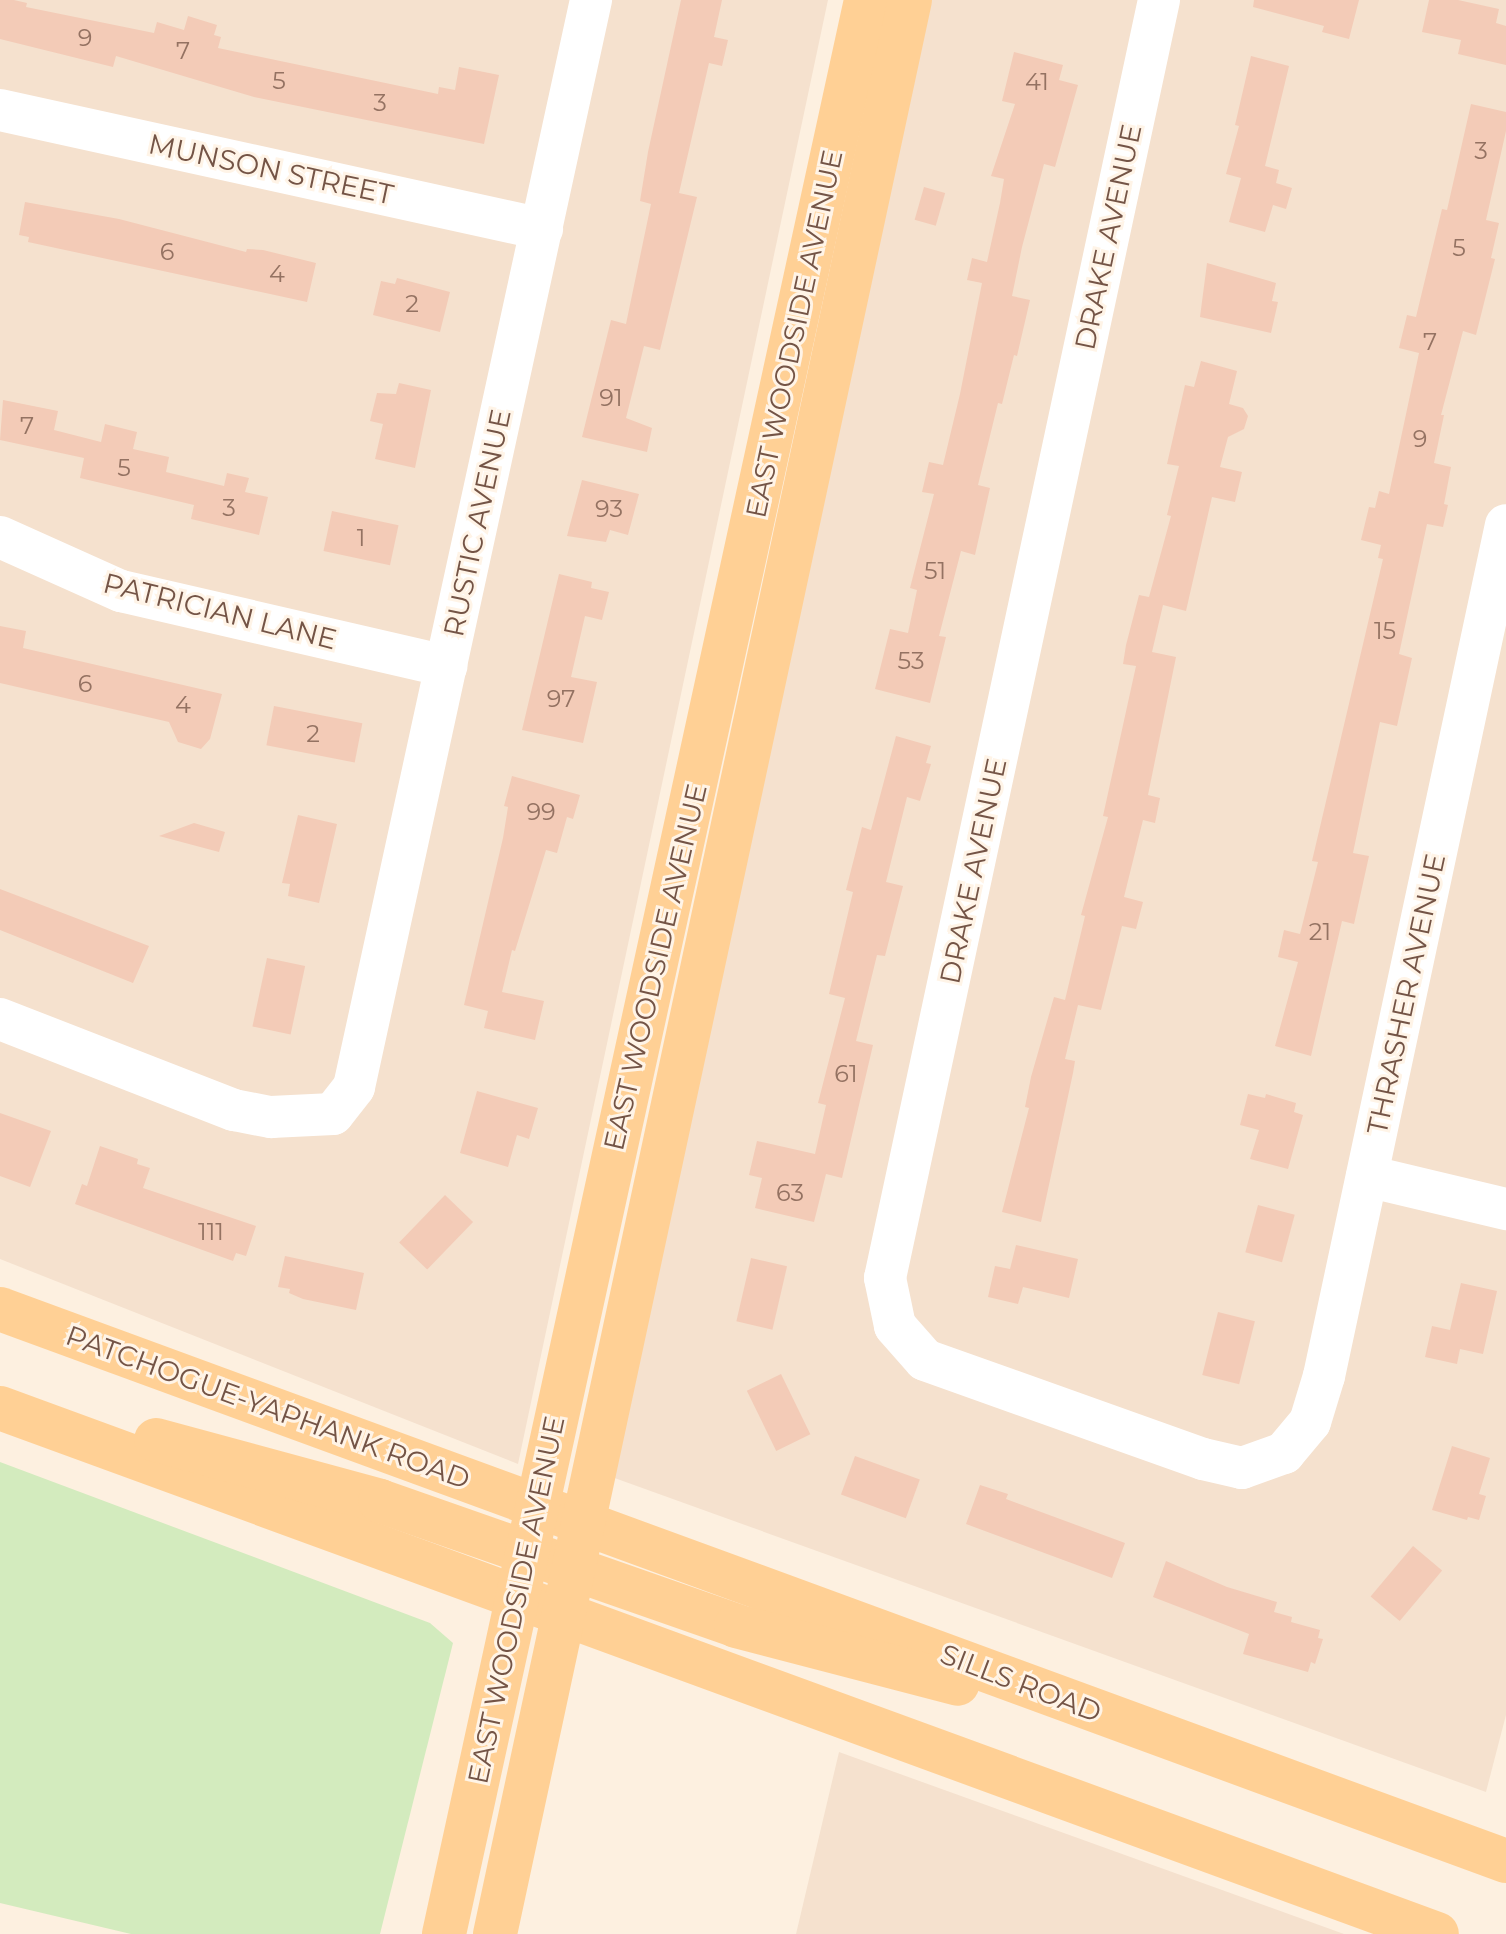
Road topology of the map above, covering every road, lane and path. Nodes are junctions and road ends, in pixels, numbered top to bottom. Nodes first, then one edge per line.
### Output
1 (591, 0) edge
2 (866, 0) edge
3 (910, 0) edge
4 (1159, 0) edge
5 (0, 110) edge
6 (542, 229) junction
7 (1506, 525) edge
8 (0, 537) edge
9 (446, 666) junction
10 (0, 1019) edge
11 (1367, 1176) junction
12 (1506, 1209) edge
13 (0, 1309) edge
14 (0, 1408) edge
15 (78, 1437) junction
16 (1284, 1453) joint
17 (536, 1504) junction
18 (585, 1523) junction
19 (526, 1551) junction
20 (576, 1568) junction
21 (516, 1599) junction
22 (565, 1617) junction
23 (1102, 1713) junction
24 (1506, 1861) edge
25 (444, 1934) edge
26 (495, 1934) edge
27 (1437, 1934) edge

1 - 6 street, RUSTIC AVENUE
2 - 17 main road, EAST WOODSIDE AVENUE
3 - 18 main road, EAST WOODSIDE AVENUE
4 - 16 street, DRAKE AVENUE
5 - 6 street, MUNSON STREET
6 - 9 street, RUSTIC AVENUE
7 - 11 street, THRASHER AVENUE
8 - 9 street, PATRICIAN LANE
9 - 10 street, RUSTIC AVENUE
11 - 12 street
11 - 16 street, THRASHER AVENUE
13 - 17 main road, PATCHOGUE-YAPHANK ROAD
14 - 15 main road
15 - 19 main road
15 - 21 main road
17 - 18 main road, SILLS ROAD
17 - 19 main road, EAST WOODSIDE AVENUE
18 - 20 main road, EAST WOODSIDE AVENUE
18 - 23 main road, SILLS ROAD
19 - 20 main road
19 - 21 main road, EAST WOODSIDE AVENUE
20 - 22 main road, EAST WOODSIDE AVENUE
20 - 23 main road
21 - 22 main road
21 - 25 main road, EAST WOODSIDE AVENUE
22 - 26 main road, EAST WOODSIDE AVENUE
22 - 27 main road
23 - 24 main road, SILLS ROAD

